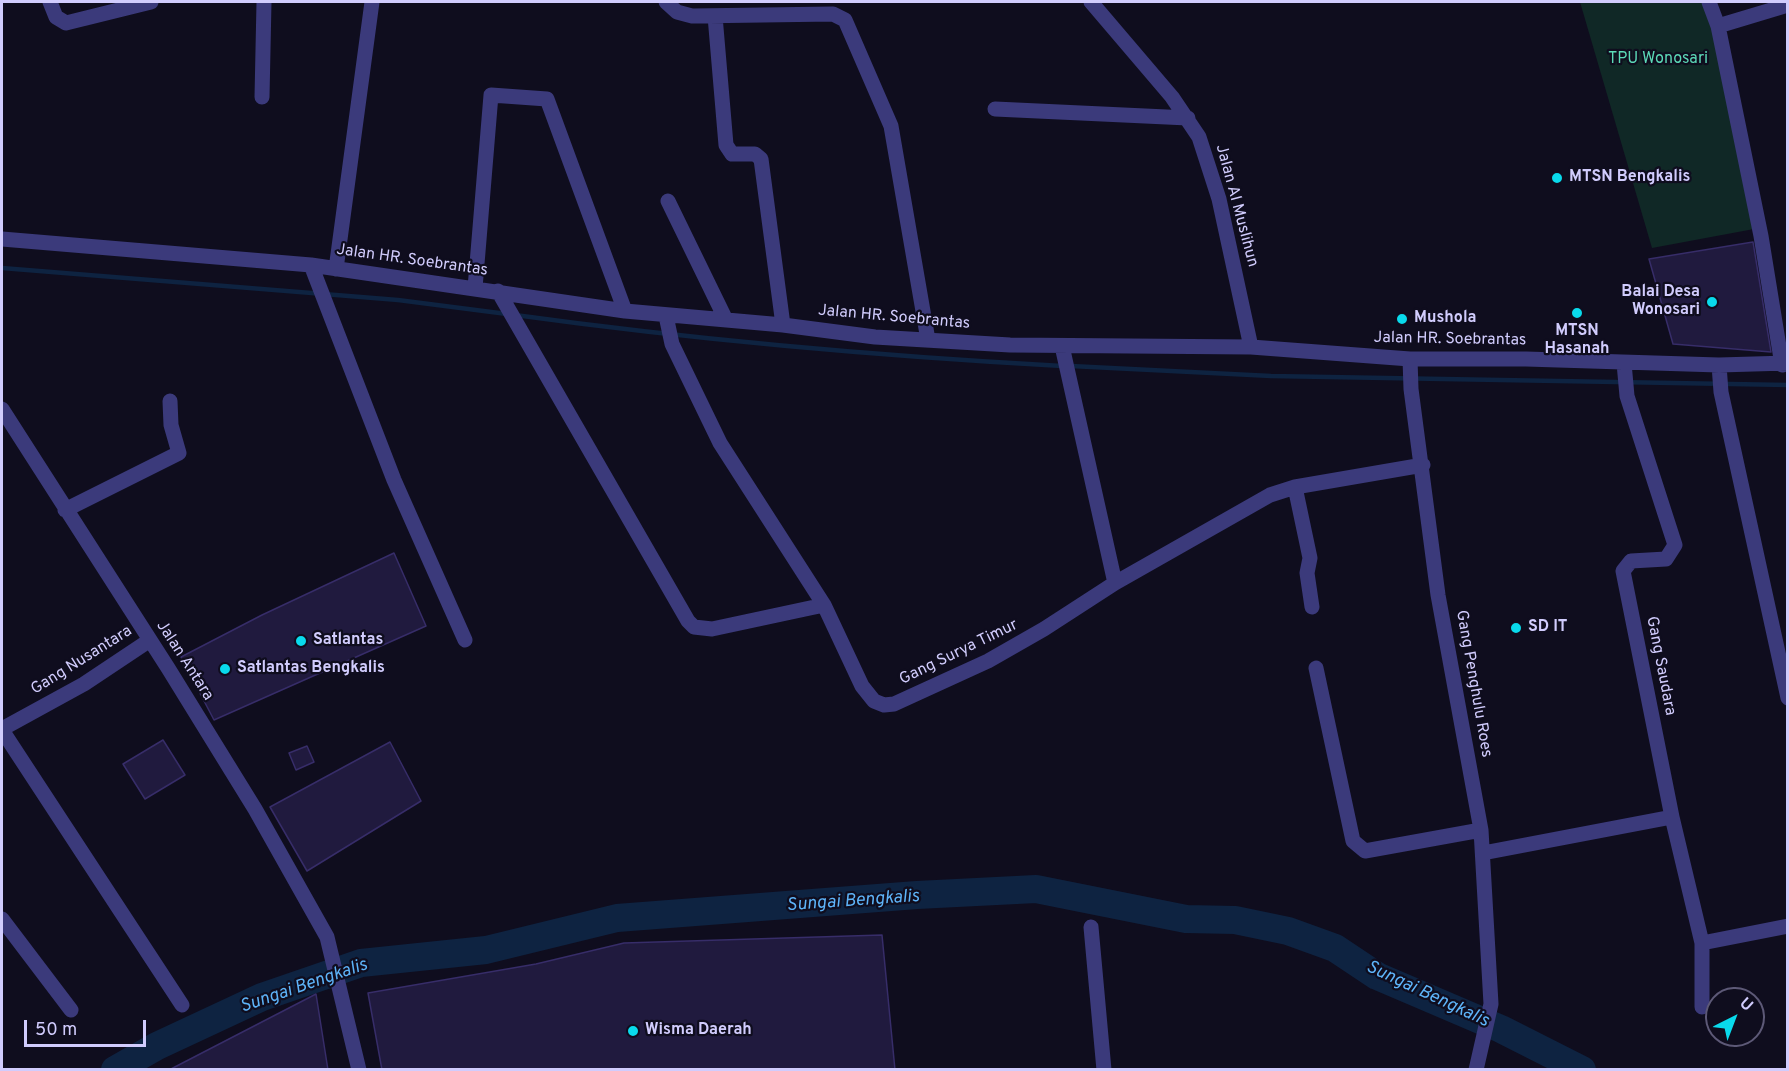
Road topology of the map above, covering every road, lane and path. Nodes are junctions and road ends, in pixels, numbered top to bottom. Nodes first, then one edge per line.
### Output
1 (50, 2) edge
2 (151, 2) edge
3 (264, 2) edge
4 (372, 2) edge
5 (666, 2) edge
6 (1091, 2) edge
7 (1708, 2) edge
8 (1788, 5) edge
9 (715, 16) junction
10 (1718, 26) junction
11 (262, 97) dead end
12 (996, 109) dead end
13 (1188, 118) junction
14 (668, 201) dead end
15 (2, 238) edge
16 (336, 269) junction
17 (313, 270) junction
18 (475, 288) junction
19 (498, 291) junction
20 (625, 311) junction
21 (726, 320) junction
22 (667, 321) junction
23 (783, 325) junction
24 (928, 340) junction
25 (1062, 346) junction
26 (1251, 347) junction
27 (1785, 364) edge
28 (1410, 365) junction
29 (1624, 370) junction
30 (1719, 370) junction
31 (170, 401) dead end
32 (2, 409) edge
33 (1423, 465) junction
34 (1295, 487) junction
35 (65, 510) junction
36 (1114, 583) junction
37 (824, 605) junction
38 (1312, 606) dead end
39 (150, 640) junction
40 (465, 640) dead end
41 (1316, 668) dead end
42 (1788, 698) edge
43 (2, 730) edge
44 (1672, 817) junction
45 (1481, 830) junction
46 (1483, 852) junction
47 (2, 919) edge
48 (1788, 926) edge
49 (1091, 927) dead end
50 (1702, 943) junction
51 (182, 1005) dead end
52 (1702, 1007) dead end
53 (72, 1010) dead end
54 (359, 1070) edge
55 (1104, 1070) edge
56 (1476, 1070) edge

1 - 2 street
3 - 11 street
4 - 16 street
5 - 9 street
6 - 13 street, Jalan Al Muslihun
7 - 10 street
8 - 10 street
9 - 23 street
9 - 24 street
10 - 27 street
12 - 13 street
13 - 26 street, Jalan Al Muslihun
14 - 21 street
15 - 17 street, Jalan HR. Soebrantas
16 - 17 street, Jalan HR. Soebrantas
16 - 18 street, Jalan HR. Soebrantas
17 - 40 street
18 - 19 street, Jalan HR. Soebrantas
18 - 20 street
19 - 20 street, Jalan HR. Soebrantas
19 - 37 street
20 - 22 street, Jalan HR. Soebrantas
21 - 22 street, Jalan HR. Soebrantas
21 - 23 street, Jalan HR. Soebrantas
22 - 37 street, Gang Surya Timur
23 - 24 street, Jalan HR. Soebrantas
24 - 25 street, Jalan HR. Soebrantas
25 - 26 street, Jalan HR. Soebrantas
25 - 36 street
26 - 28 street, Jalan HR. Soebrantas
27 - 30 street, Jalan HR. Soebrantas
28 - 29 street, Jalan HR. Soebrantas
28 - 33 street, Gang Penghulu Roes
29 - 30 street, Jalan HR. Soebrantas
29 - 44 street, Gang Saudara
30 - 42 street
31 - 35 street
32 - 35 street, Jalan Antara
33 - 34 street, Gang Surya Timur
33 - 45 street, Gang Penghulu Roes
34 - 36 street, Gang Surya Timur
34 - 38 street
35 - 39 street, Jalan Antara
36 - 37 street, Gang Surya Timur
39 - 43 street, Gang Nusantara
39 - 54 street, Jalan Antara
41 - 45 street
43 - 51 street
44 - 46 street
44 - 50 street
45 - 46 street, Gang Penghulu Roes
46 - 56 street, Gang Penghulu Roes
47 - 53 street
48 - 50 street
49 - 55 street
50 - 52 street

